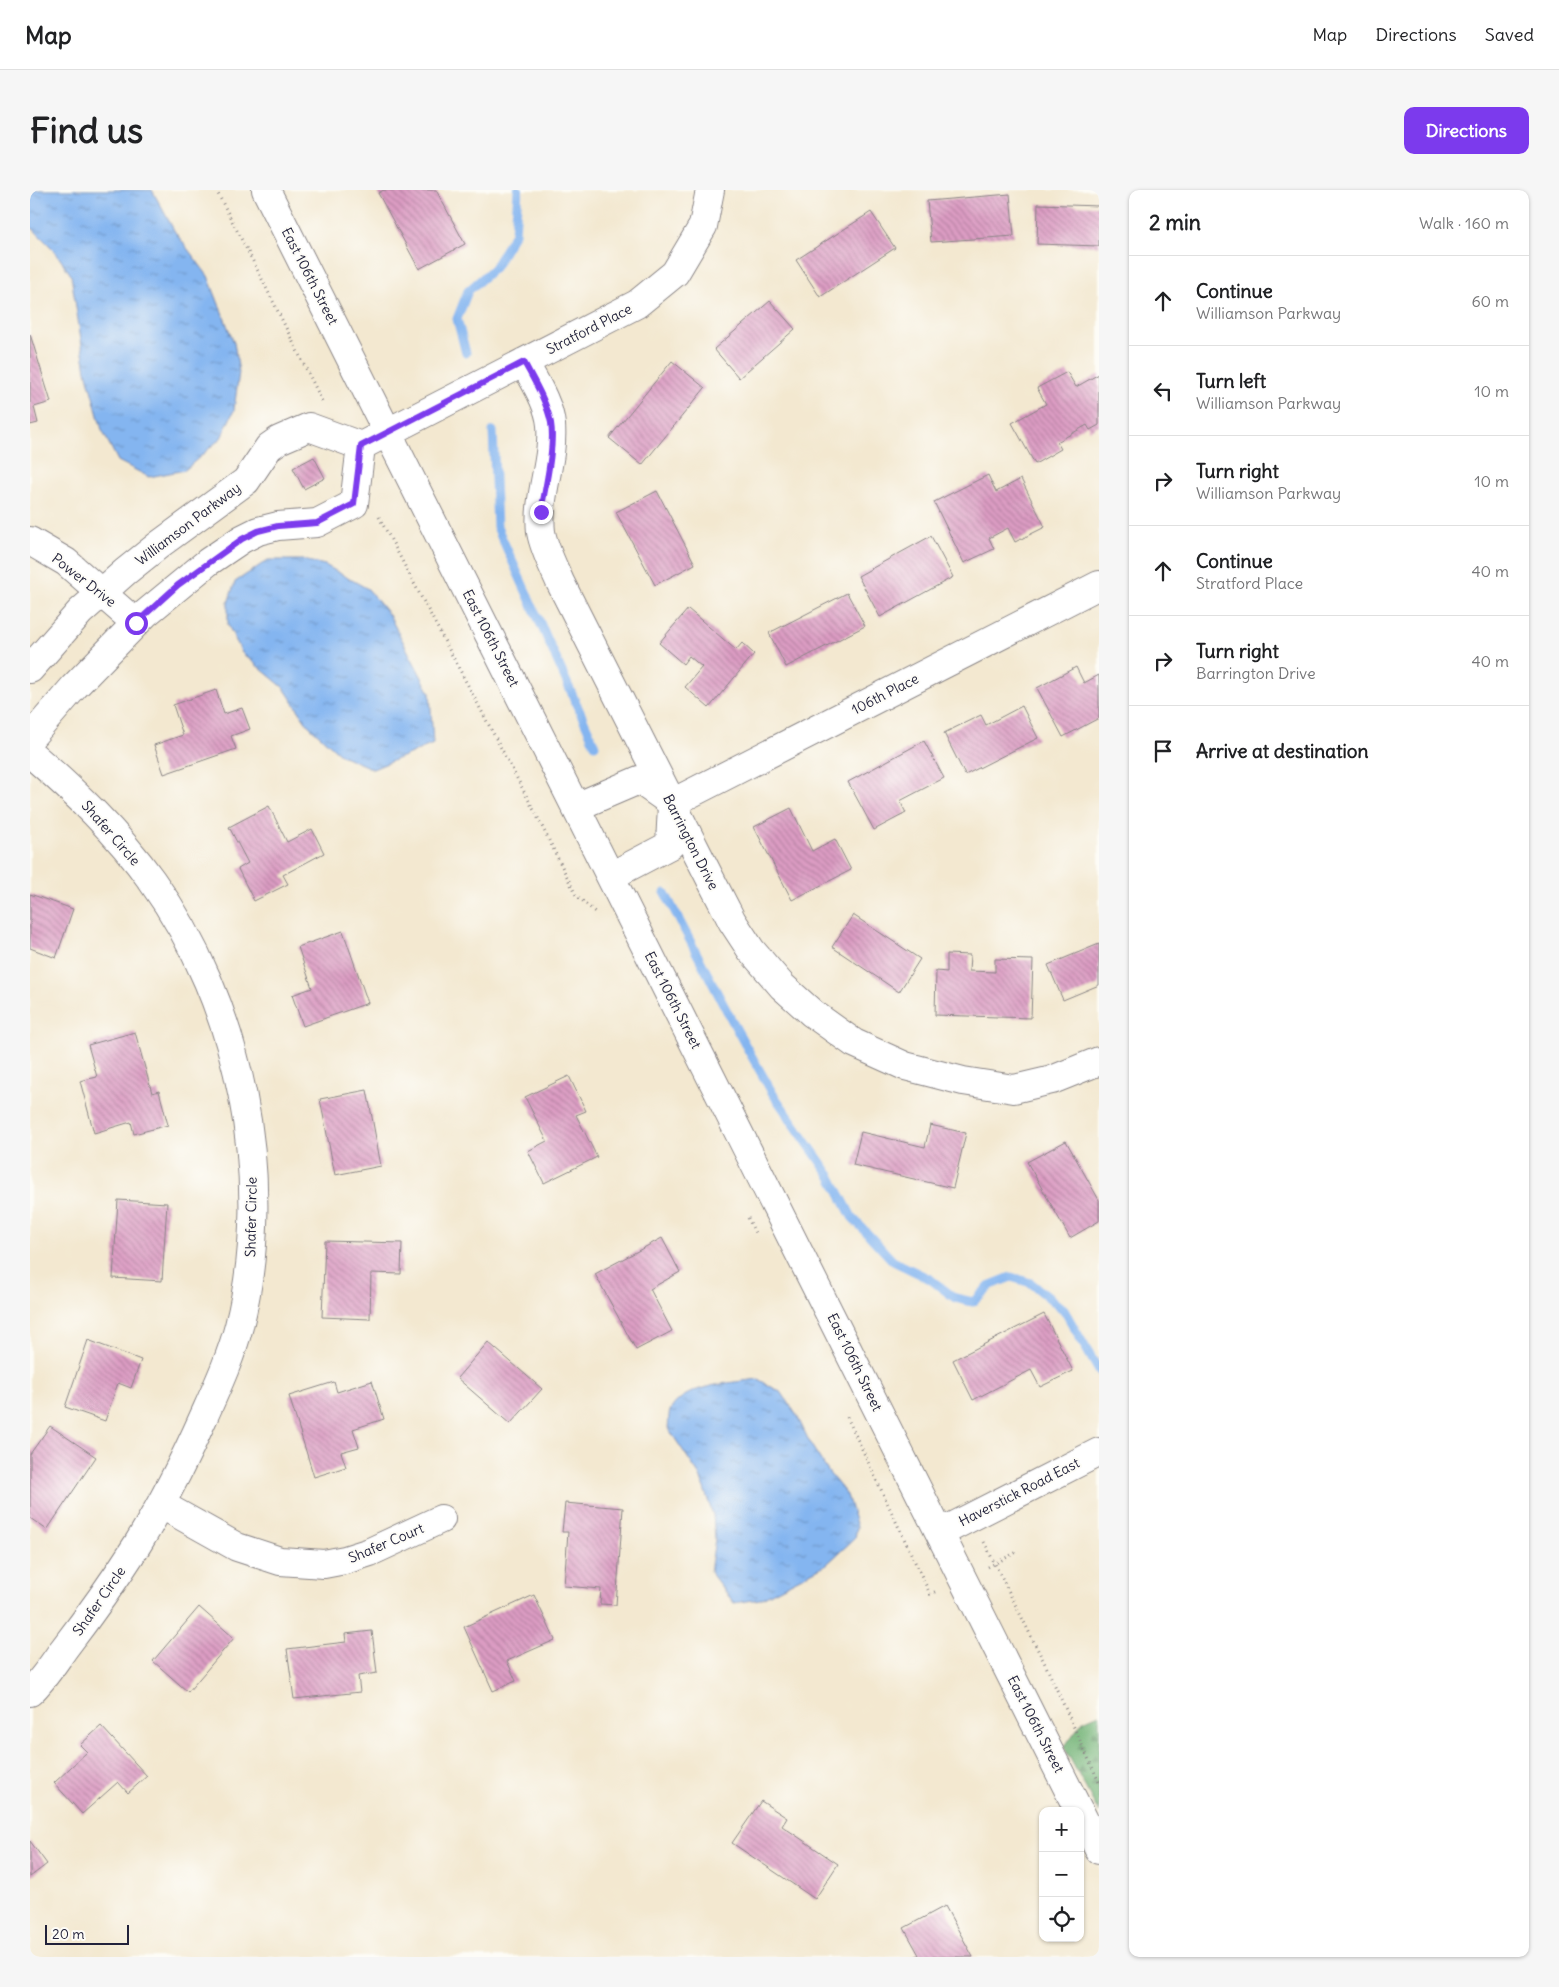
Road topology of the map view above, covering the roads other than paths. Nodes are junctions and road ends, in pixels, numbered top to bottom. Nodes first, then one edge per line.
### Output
1 (266, 190) edge
2 (710, 190) edge
3 (524, 362) junction
4 (388, 432) junction
5 (351, 442) junction
6 (30, 542) edge
7 (1099, 585) edge
8 (102, 592) junction
9 (136, 623) junction
10 (30, 669) edge
11 (30, 738) edge
12 (30, 752) edge
13 (672, 803) junction
14 (576, 807) junction
15 (611, 876) junction
16 (1099, 1061) edge
17 (1099, 1452) edge
18 (162, 1505) junction
19 (441, 1519) dead end
20 (940, 1533) junction
21 (30, 1692) edge
22 (1078, 1807) edge
23 (1084, 1820) edge
24 (1099, 1850) edge

1 - 4 street, East 106th Street
2 - 3 street, Stratford Place
3 - 4 street, Stratford Place
3 - 13 street, Barrington Drive
4 - 5 street
4 - 14 street, East 106th Street
5 - 8 street, Williamson Parkway
5 - 9 street
6 - 8 street, Power Drive
7 - 13 street, 106th Place
8 - 9 street, Power Drive
8 - 10 street, Williamson Parkway
9 - 11 street
12 - 18 street, Shafer Circle
13 - 14 street
13 - 15 street
13 - 16 street, Barrington Drive
14 - 15 street, East 106th Street
15 - 20 street, East 106th Street
17 - 20 street, Haverstick Road East
18 - 19 street, Shafer Court
18 - 21 street, Shafer Circle
20 - 22 street, East 106th Street
23 - 24 street, East 106th Street

